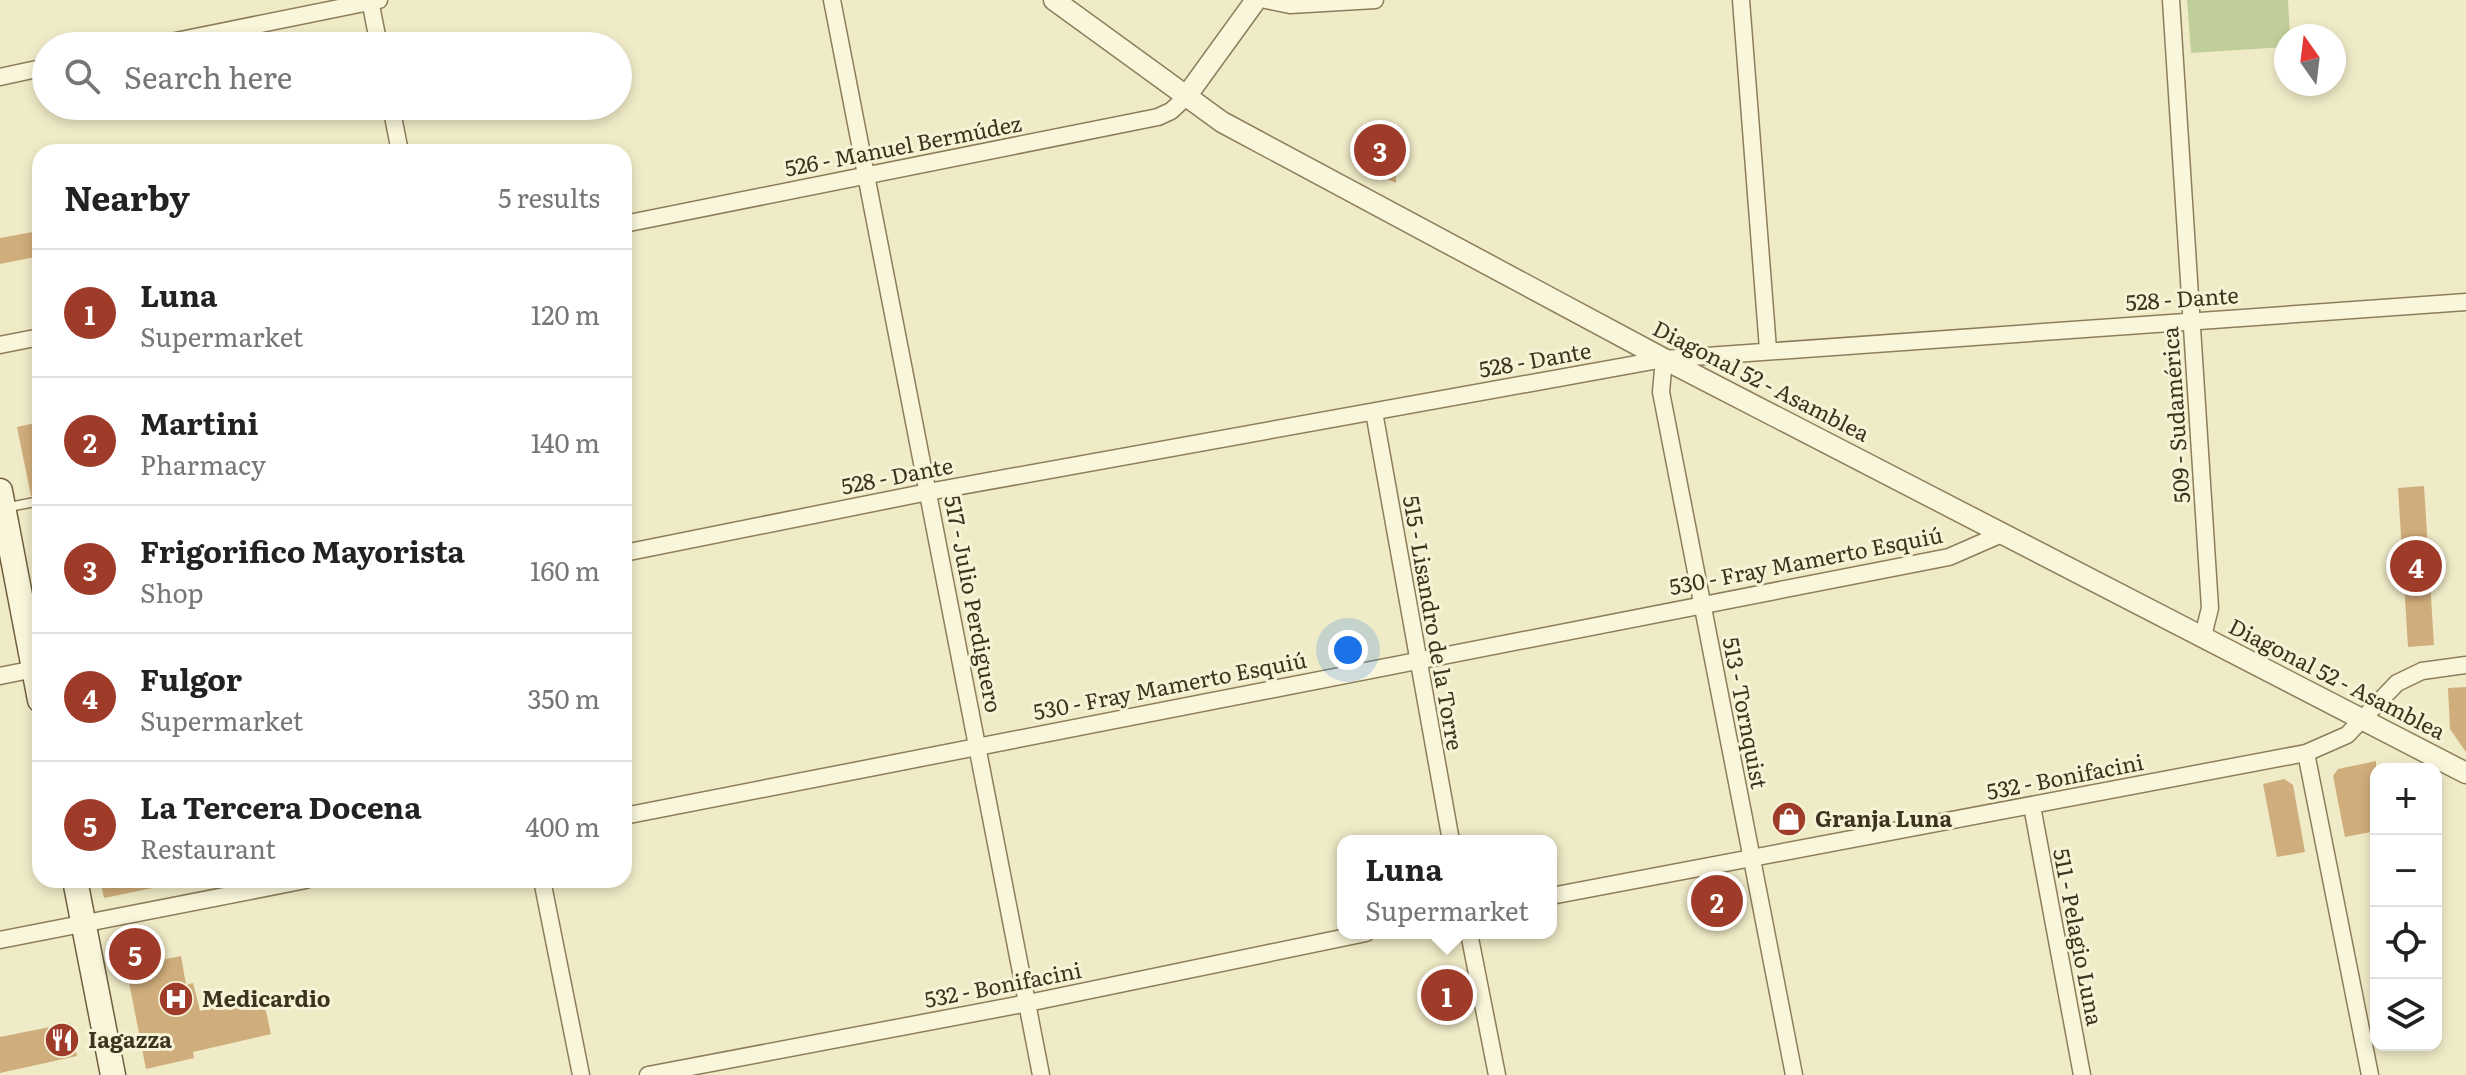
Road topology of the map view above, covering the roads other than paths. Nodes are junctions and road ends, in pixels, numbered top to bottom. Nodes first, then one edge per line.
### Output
1 (832, 0) edge
2 (1054, 0) edge
3 (1256, 0) edge
4 (1266, 0) edge
5 (1375, 0) edge
6 (1741, 0) edge
7 (2171, 0) edge
8 (373, 1) edge
9 (220, 32) edge
10 (377, 32) edge
11 (32, 70) edge
12 (0, 77) edge
13 (1185, 98) junction
14 (394, 120) edge
15 (398, 144) edge
16 (866, 176) junction
17 (632, 222) edge
18 (2466, 302) edge
19 (2192, 320) junction
20 (32, 339) edge
21 (0, 345) edge
22 (1768, 349) junction
23 (1664, 359) junction
24 (1374, 412) junction
25 (928, 492) junction
26 (2, 500) edge
27 (32, 501) edge
28 (2004, 533) junction
29 (632, 551) edge
30 (1702, 604) junction
31 (2203, 636) junction
32 (32, 644) edge
33 (1416, 662) junction
34 (2466, 665) edge
35 (32, 669) edge
36 (0, 676) edge
37 (2364, 718) junction
38 (978, 745) junction
39 (2306, 753) junction
40 (2466, 773) edge
41 (2032, 806) junction
42 (632, 814) edge
43 (1450, 835) edge
44 (1751, 856) junction
45 (76, 888) edge
46 (266, 888) edge
47 (544, 888) edge
48 (1557, 895) edge
49 (83, 925) junction
50 (1337, 939) edge
51 (1470, 939) edge
52 (0, 940) edge
53 (1028, 1003) junction
54 (113, 1075) edge
55 (581, 1075) edge
56 (648, 1075) edge
57 (1041, 1075) edge
58 (1497, 1075) edge
59 (1794, 1075) edge
60 (2082, 1075) edge
61 (2370, 1075) edge

1 - 16 street, 517 - Julio Perdiguero
2 - 13 street, Diagonal 52 - Asamblea
3 - 13 street
4 - 5 street
6 - 22 street
7 - 19 street, 509 - Sudamérica
8 - 9 street
8 - 10 street
11 - 12 street
13 - 16 street, 526 - Manuel Bermúdez
13 - 23 street, Diagonal 52 - Asamblea
14 - 15 street
16 - 17 street, 526 - Manuel Bermúdez
16 - 25 street, 517 - Julio Perdiguero
18 - 19 street, 528 - Dante
19 - 22 street, 528 - Dante
19 - 31 street, 509 - Sudamérica
20 - 21 street
22 - 23 street, 528 - Dante
23 - 24 street, 528 - Dante
23 - 28 street, Diagonal 52 - Asamblea
23 - 30 street, 513 - Tornquist
24 - 25 street, 528 - Dante
24 - 33 street, 515 - Lisandro de la Torre
25 - 29 street, 528 - Dante
25 - 38 street, 517 - Julio Perdiguero
26 - 27 lane
26 - 32 main road
28 - 30 street, 530 - Fray Mamerto Esquiú
28 - 31 street, Diagonal 52 - Asamblea
30 - 33 street, 530 - Fray Mamerto Esquiú
30 - 44 street, 513 - Tornquist
31 - 37 street, Diagonal 52 - Asamblea
33 - 38 street, 530 - Fray Mamerto Esquiú
33 - 43 street, 515 - Lisandro de la Torre
34 - 37 street, 532 - Bonifacini
35 - 36 street
37 - 39 street, 532 - Bonifacini
37 - 40 street, Diagonal 52 - Asamblea
38 - 42 street, 530 - Fray Mamerto Esquiú
38 - 53 street, 517 - Julio Perdiguero
39 - 41 street, 532 - Bonifacini
39 - 61 street
41 - 44 street, 532 - Bonifacini
41 - 60 street, 511 - Pelagio Luna
44 - 48 street, 532 - Bonifacini
44 - 59 street, 513 - Tornquist
45 - 49 main road
46 - 49 street
47 - 55 street
49 - 52 street
49 - 54 main road
50 - 53 street, 532 - Bonifacini
51 - 58 street
53 - 56 street, 532 - Bonifacini
53 - 57 street, 517 - Julio Perdiguero

